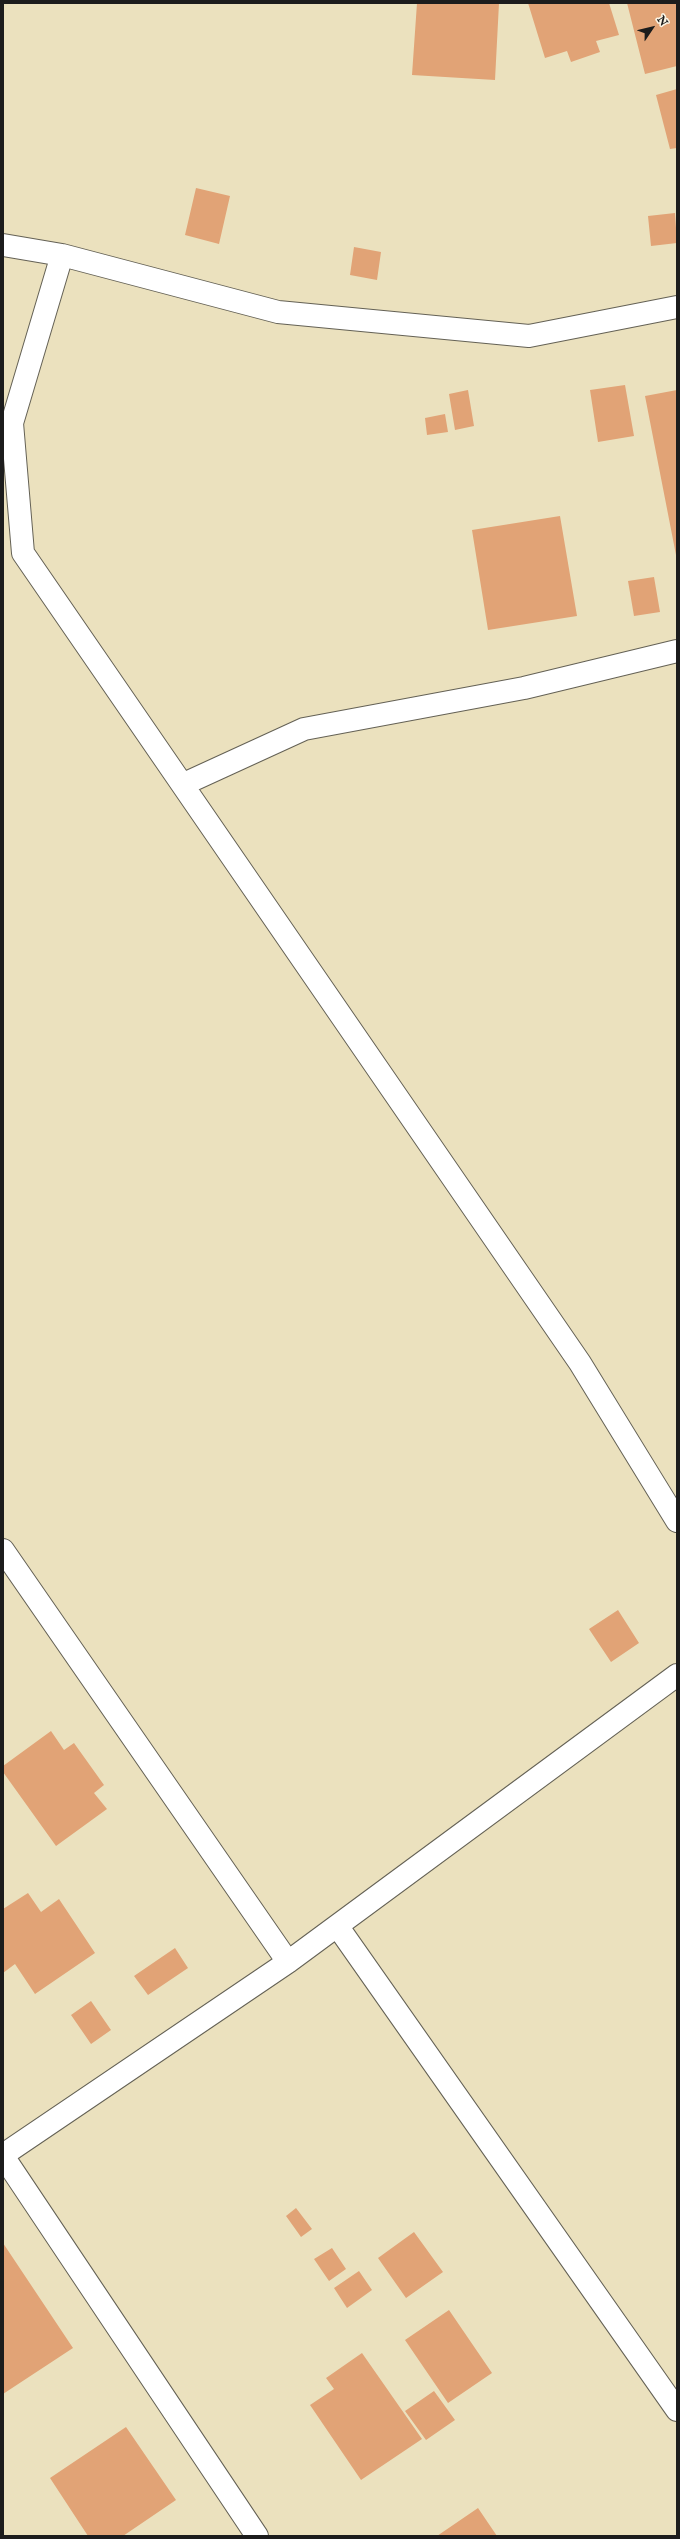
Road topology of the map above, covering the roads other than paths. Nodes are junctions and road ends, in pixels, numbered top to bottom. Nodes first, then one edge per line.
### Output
1 (3, 245) edge
2 (62, 256) junction
3 (677, 307) edge
4 (677, 651) edge
5 (184, 784) junction
6 (677, 1521) edge
7 (3, 1550) edge
8 (677, 1675) edge
9 (338, 1927) junction
10 (288, 1962) junction
11 (3, 2156) edge
12 (677, 2410) edge
13 (257, 2536) edge

1 - 2 street
2 - 3 street
2 - 5 street
4 - 5 street
5 - 6 street
7 - 10 street
8 - 9 street
9 - 10 street
9 - 12 street
10 - 11 street
11 - 13 street

